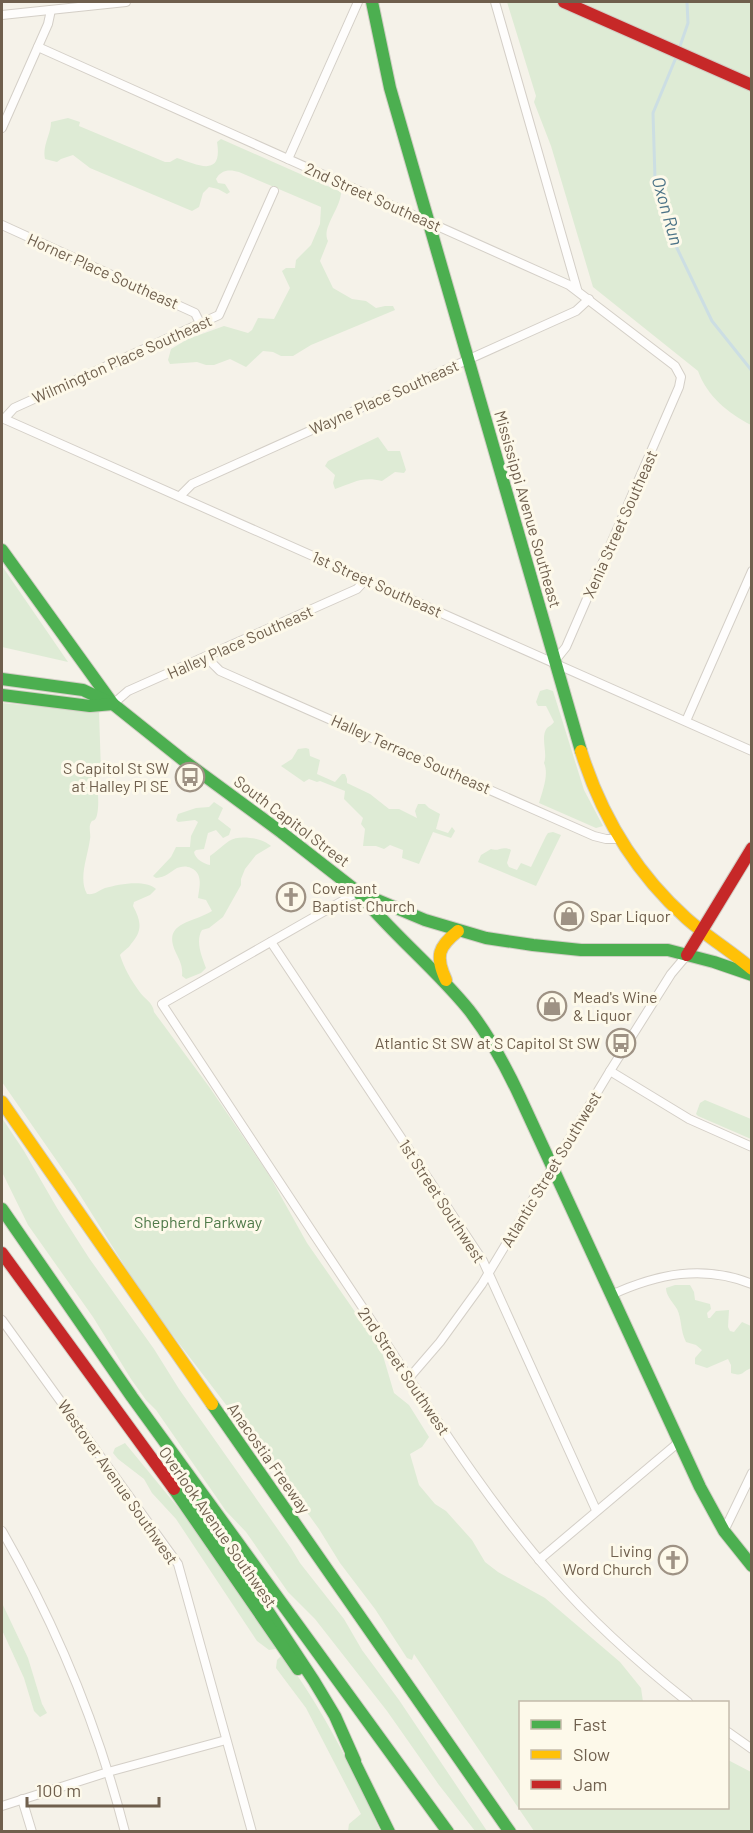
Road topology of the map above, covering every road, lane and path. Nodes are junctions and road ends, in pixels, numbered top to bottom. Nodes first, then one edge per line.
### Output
1 (126, 2) edge
2 (358, 2) edge
3 (372, 2) edge
4 (495, 2) edge
5 (564, 2) edge
6 (51, 10) junction
7 (2, 15) edge
8 (38, 47) junction
9 (752, 85) edge
10 (2, 128) edge
11 (288, 159) junction
12 (274, 191) dead end
13 (428, 222) junction
14 (2, 225) edge
15 (577, 289) junction
16 (589, 299) junction
17 (200, 323) junction
18 (468, 360) junction
19 (680, 384) joint
20 (3, 418) edge
21 (180, 496) junction
22 (2, 550) edge
23 (752, 571) edge
24 (366, 579) junction
25 (207, 658) junction
26 (555, 662) junction
27 (2, 675) edge
28 (2, 679) edge
29 (27, 682) junction
30 (2, 695) edge
31 (113, 704) junction
32 (686, 721) junction
33 (752, 751) edge
34 (620, 839) junction
35 (752, 848) edge
36 (358, 892) junction
37 (702, 930) junction
38 (458, 931) junction
39 (271, 942) junction
40 (687, 955) junction
41 (752, 969) edge
42 (752, 975) edge
43 (449, 986) junction
44 (610, 1071) junction
45 (2, 1094) edge
46 (2, 1102) edge
47 (17, 1125) junction
48 (752, 1147) edge
49 (552, 1169) junction
50 (2, 1209) edge
51 (2, 1253) edge
52 (488, 1274) junction
53 (752, 1284) edge
54 (611, 1296) junction
55 (2, 1320) edge
56 (409, 1378) junction
57 (132, 1397) junction
58 (679, 1442) junction
59 (752, 1473) edge
60 (596, 1510) junction
61 (2, 1531) edge
62 (724, 1531) junction
63 (539, 1560) junction
64 (752, 1566) edge
65 (687, 1701) edge
66 (729, 1733) edge
67 (226, 1740) junction
68 (752, 1749) edge
69 (355, 1761) junction
70 (467, 1770) junction
71 (108, 1772) junction
72 (22, 1799) junction
73 (2, 1806) edge
74 (32, 1832) edge
75 (125, 1832) edge
76 (252, 1832) edge
77 (390, 1832) edge
78 (448, 1832) edge
79 (510, 1832) edge
80 (515, 1832) edge

1 - 6 street
2 - 11 street
3 - 13 main road, Mississippi Avenue Southeast
4 - 15 street
5 - 9 main road
6 - 7 street
6 - 8 street
8 - 10 street
8 - 11 street, 2nd Street Southeast
11 - 13 street, 2nd Street Southeast
12 - 17 street, Wilmington Place Southeast
13 - 15 street, 2nd Street Southeast
13 - 18 main road, Mississippi Avenue Southeast
14 - 17 street, Horner Place Southeast
15 - 16 street, 2nd Street Southeast
16 - 18 street, Wayne Place Southeast
16 - 19 street, 2nd Street Southeast
17 - 20 street, Wilmington Place Southeast
18 - 21 street, Wayne Place Southeast
18 - 26 main road, Mississippi Avenue Southeast
19 - 26 street, Xenia Street Southeast
20 - 21 street, 1st Street Southeast
21 - 24 street, 1st Street Southeast
22 - 31 main road
23 - 32 street
24 - 25 street, Halley Place Southeast
24 - 26 street, 1st Street Southeast
25 - 31 street, Halley Place Southeast
25 - 34 street, Halley Terrace Southeast
26 - 32 street, 1st Street Southeast
26 - 34 main road, Mississippi Avenue Southeast
27 - 29 main road
28 - 29 main road
29 - 31 main road
30 - 31 main road
31 - 36 main road, South Capitol Street
32 - 33 street, 1st Street Southeast
34 - 37 main road, Mississippi Avenue Southeast
35 - 37 main road
36 - 38 main road, South Capitol Street
36 - 39 street
36 - 43 main road
37 - 40 main road
37 - 41 main road, Mississippi Avenue Southeast
38 - 40 main road, South Capitol Street
38 - 43 main road
39 - 52 street, 1st Street Southwest
39 - 56 street, 2nd Street Southwest
40 - 42 main road, South Capitol Street
40 - 44 street, Atlantic Street Southwest
43 - 49 main road
44 - 48 street
44 - 49 street, Atlantic Street Southwest
45 - 47 main road
46 - 47 main road, Anacostia Freeway
47 - 70 main road, Anacostia Freeway
49 - 52 street, Atlantic Street Southwest
49 - 54 main road
50 - 57 main road
51 - 69 main road, Overlook Avenue Southwest
52 - 56 street, Atlantic Street Southwest
52 - 60 street, 1st Street Southwest
53 - 54 street
54 - 58 main road
55 - 67 street, Westover Avenue Southwest
56 - 63 street, 2nd Street Southwest
57 - 69 main road
57 - 78 main road
58 - 60 street
58 - 62 main road
59 - 62 street
60 - 63 street
61 - 71 street
62 - 64 main road
63 - 65 street, 2nd Street Southwest
66 - 68 street
67 - 71 street
67 - 76 street, Westover Avenue Southwest
69 - 77 main road, Overlook Avenue Southwest
70 - 79 main road, Anacostia Freeway
70 - 80 main road
71 - 72 street
71 - 75 street
72 - 73 street
72 - 74 street

